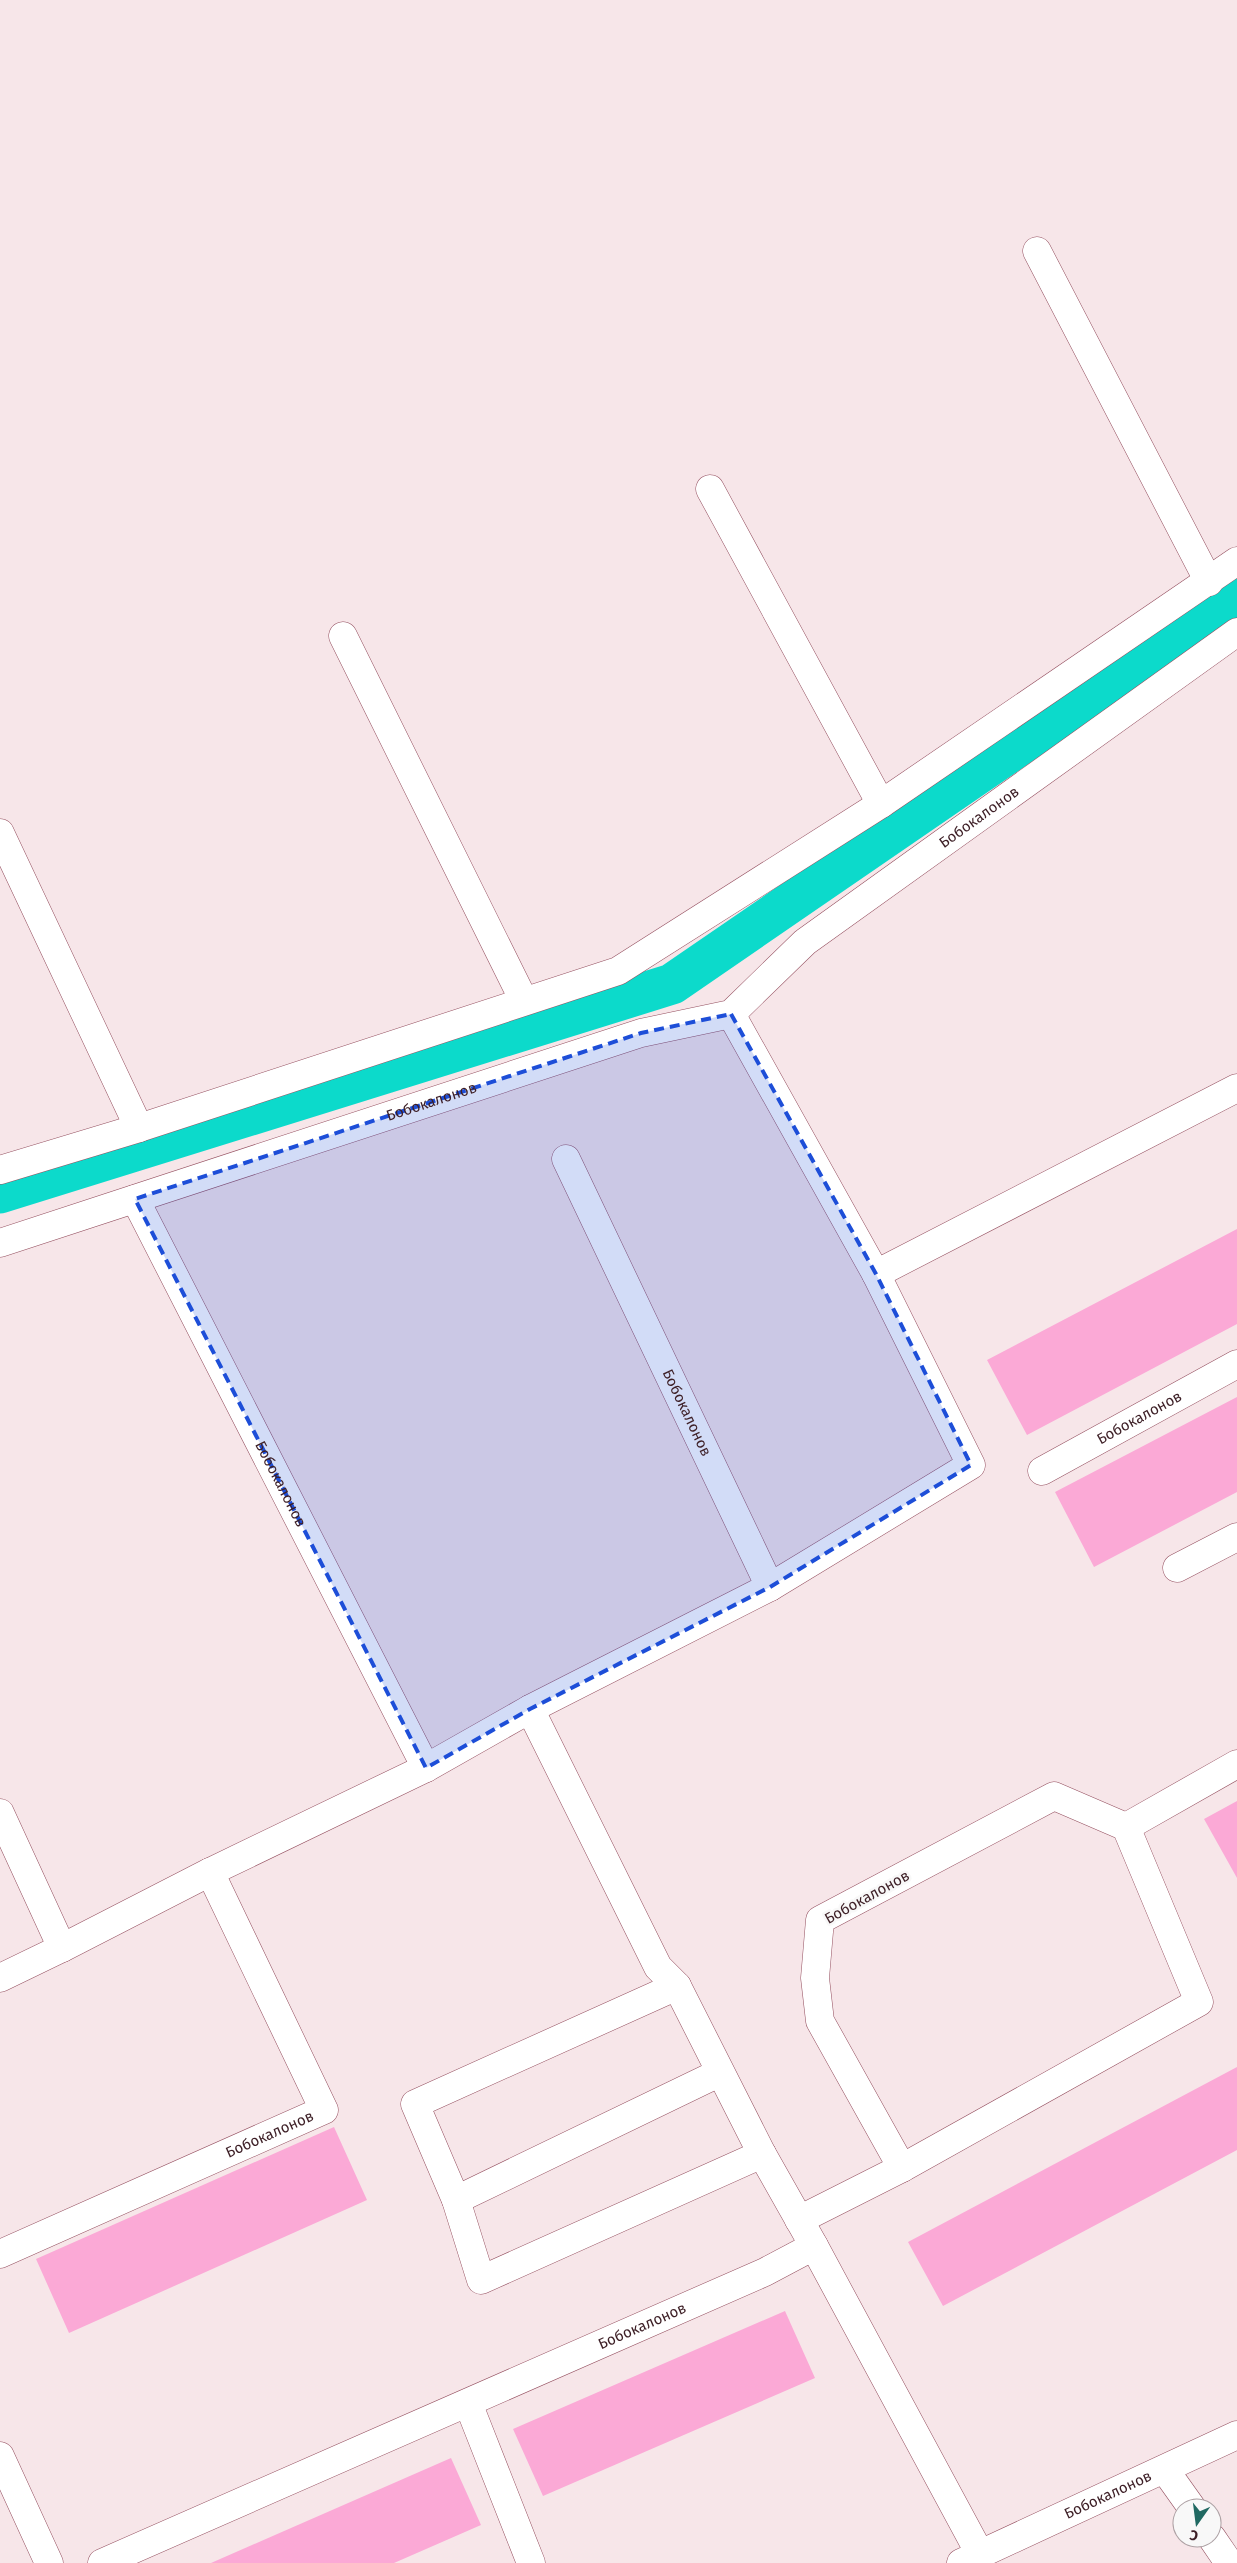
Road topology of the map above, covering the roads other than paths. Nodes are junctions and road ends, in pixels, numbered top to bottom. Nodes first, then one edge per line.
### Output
1 (1037, 251) dead end
2 (710, 489) dead end
3 (1237, 562) edge
4 (1209, 582) junction
5 (1237, 632) edge
6 (343, 636) dead end
7 (881, 804) junction
8 (0, 833) edge
9 (524, 1001) junction
10 (731, 1014) junction
11 (1237, 1088) edge
12 (139, 1128) junction
13 (566, 1159) dead end
14 (0, 1170) edge
15 (135, 1199) junction
16 (0, 1243) edge
17 (876, 1274) junction
18 (1237, 1364) edge
19 (1042, 1471) dead end
20 (1237, 1537) edge
21 (1177, 1568) dead end
22 (770, 1587) junction
23 (530, 1708) junction
24 (1237, 1764) edge
25 (426, 1768) junction
26 (0, 1813) edge
27 (1126, 1827) junction
28 (210, 1872) junction
29 (62, 1948) junction
30 (0, 1978) edge
31 (677, 1986) junction
32 (719, 2073) junction
33 (762, 2154) junction
34 (902, 2168) junction
35 (456, 2200) junction
36 (799, 2220) junction
37 (814, 2246) junction
38 (0, 2254) edge
39 (468, 2403) junction
40 (1237, 2435) edge
41 (0, 2456) edge
42 (1165, 2470) junction
43 (1185, 2498) edge
44 (1219, 2548) edge
45 (970, 2559) edge
46 (49, 2563) edge
47 (102, 2563) edge
48 (531, 2563) edge
49 (1229, 2563) edge

1 - 4 street
2 - 7 street
3 - 4 street
4 - 7 street
5 - 10 street, Бобокалонов
6 - 9 street
7 - 9 street
8 - 12 street
9 - 12 street
10 - 15 street, Бобокалонов
10 - 17 street
11 - 17 street
12 - 14 street
13 - 22 street, Бобокалонов
15 - 16 street, Бобокалонов
15 - 25 street, Бобокалонов
17 - 22 street
18 - 19 street, Бобокалонов
20 - 21 street
22 - 23 street
23 - 25 street
23 - 31 street, Бобокалонов
24 - 27 street
25 - 28 street
26 - 29 street
27 - 34 street
27 - 34 street, Бобокалонов
28 - 29 street
28 - 38 street, Бобокалонов
29 - 30 street
31 - 32 street, Бобокалонов
31 - 35 street
32 - 33 street, Бобокалонов
32 - 35 street
33 - 35 street
33 - 36 street, Бобокалонов
34 - 36 street
36 - 37 street, Бобокалонов
37 - 39 street, Бобокалонов
37 - 45 street, Бобокалонов
39 - 47 street, Бобокалонов
39 - 48 street
40 - 42 street, Бобокалонов
41 - 46 street
42 - 43 street
42 - 45 street, Бобокалонов
44 - 49 street

